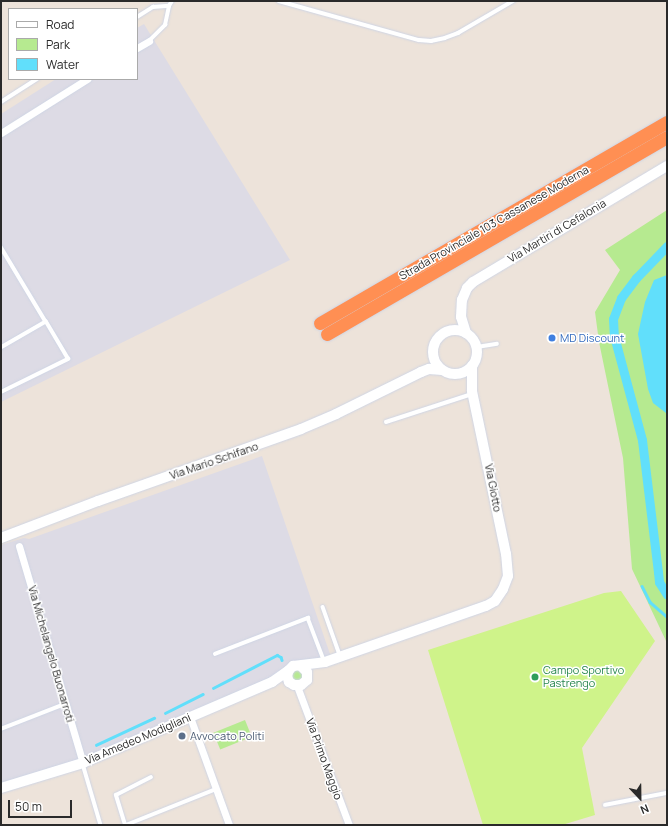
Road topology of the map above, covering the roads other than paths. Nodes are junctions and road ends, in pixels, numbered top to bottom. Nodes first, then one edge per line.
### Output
1 (172, 1) edge
2 (279, 1) edge
3 (513, 1) edge
4 (169, 6) junction
5 (138, 16) edge
6 (149, 41) joint
7 (138, 47) edge
8 (35, 80) edge
9 (85, 80) edge
10 (1, 102) edge
11 (667, 122) edge
12 (1, 132) edge
13 (667, 137) edge
14 (667, 166) edge
15 (1, 247) edge
16 (462, 307) junction
17 (46, 322) junction
18 (320, 323) dead end
19 (448, 331) junction
20 (466, 332) junction
21 (327, 334) dead end
22 (497, 344) dead end
23 (1, 348) edge
24 (477, 348) junction
25 (433, 352) junction
26 (472, 366) junction
27 (442, 370) junction
28 (421, 372) junction
29 (456, 374) junction
30 (1, 392) edge
31 (473, 392) junction
32 (386, 422) dead end
33 (1, 538) edge
34 (19, 546) dead end
35 (505, 586) joint
36 (322, 607) dead end
37 (215, 654) dead end
38 (340, 656) junction
39 (325, 662) junction
40 (298, 682) junction
41 (65, 704) junction
42 (190, 717) junction
43 (1, 729) edge
44 (83, 763) junction
45 (151, 777) dead end
46 (1, 788) edge
47 (216, 789) junction
48 (667, 794) edge
49 (605, 805) dead end
50 (101, 825) edge
51 (126, 825) edge
52 (229, 825) edge
53 (349, 825) edge

1 - 4 lane
2 - 3 lane
4 - 5 lane
4 - 6 lane
6 - 7 street
8 - 10 lane
9 - 12 street
11 - 18 highway, Strada Provinciale 103 Cassanese Moderna
13 - 21 highway, Strada Provinciale 103 Cassanese Moderna
14 - 16 street, Via Martiri di Cefalonia
15 - 17 lane
16 - 19 street, Via Martiri di Cefalonia
16 - 20 street, Via Martiri di Cefalonia
17 - 23 lane
17 - 30 lane
19 - 20 street
19 - 25 street
20 - 24 street
22 - 24 lane
24 - 26 street
25 - 27 street
25 - 28 street
26 - 29 street
26 - 31 street, Via Giotto
27 - 28 street, Via Mario Schifano
27 - 29 street
28 - 33 street, Via Mario Schifano
29 - 31 street
31 - 32 lane
31 - 35 street, Via Giotto
34 - 41 street, Via Michelangelo Buonarroti
35 - 38 street, Via Amedeo Modigliani
36 - 38 lane
37 - 39 lane
38 - 39 street, Via Amedeo Modigliani
39 - 40 street, Via Amedeo Modigliani
39 - 40 street, Via Amedeo Modigliani
40 - 42 street, Via Amedeo Modigliani
40 - 53 street, Via Primo Maggio
41 - 43 lane
41 - 44 street, Via Michelangelo Buonarroti
42 - 44 street, Via Amedeo Modigliani
42 - 47 street
44 - 46 street, Via Amedeo Modigliani
44 - 50 lane
45 - 51 lane
47 - 51 lane
47 - 52 street
48 - 49 lane

